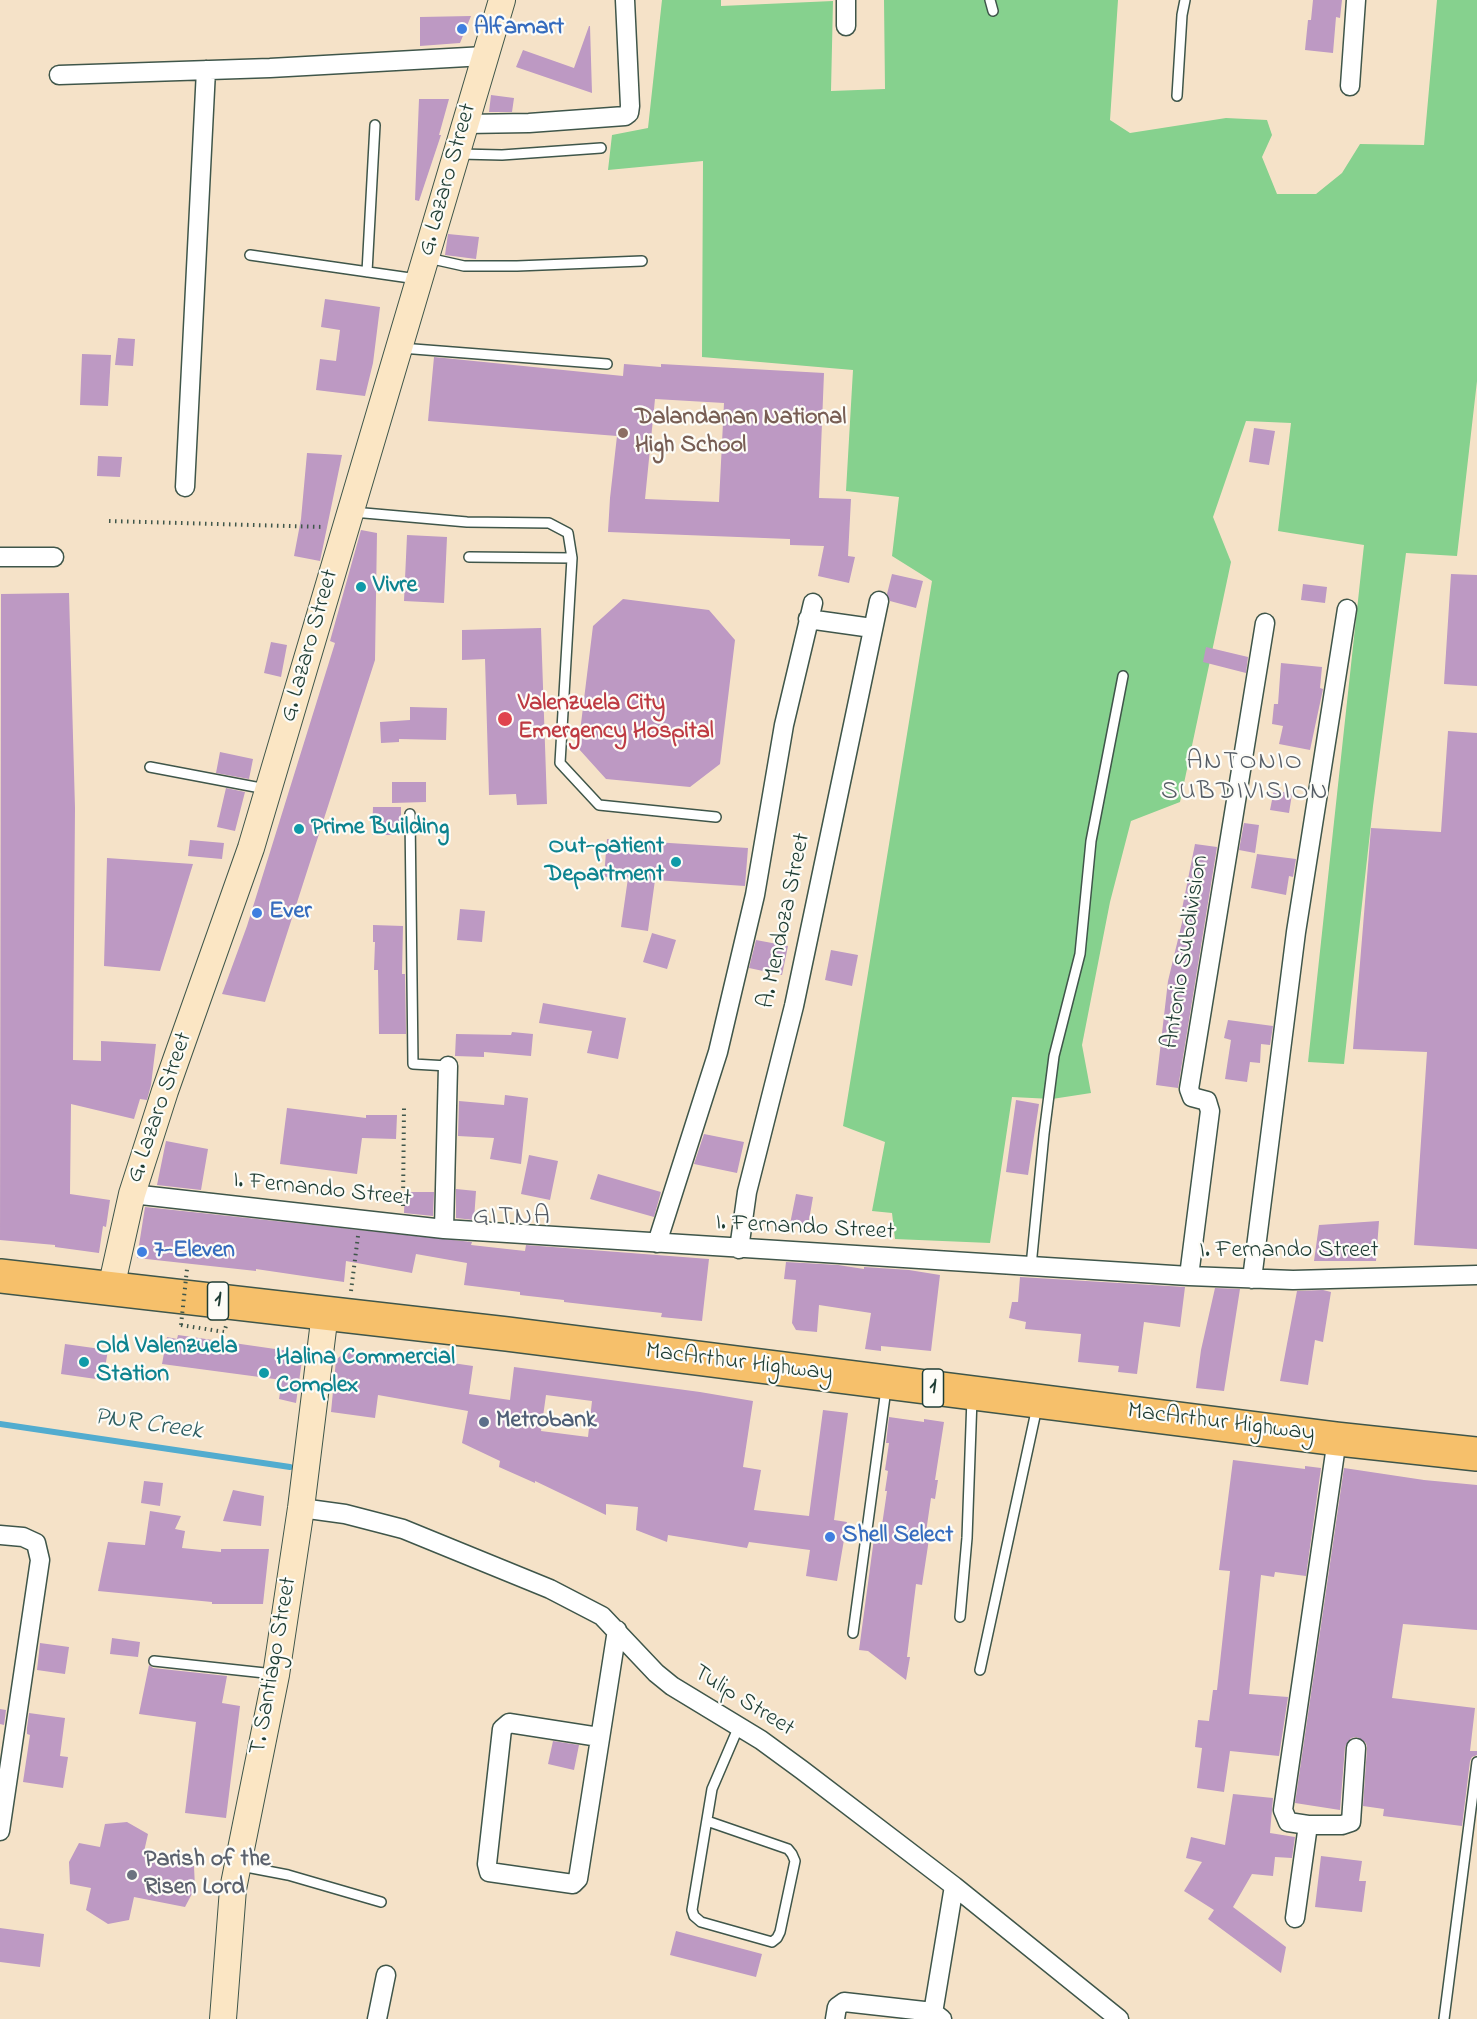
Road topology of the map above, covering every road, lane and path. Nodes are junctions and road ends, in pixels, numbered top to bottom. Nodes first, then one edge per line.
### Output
1 (502, 0) edge
2 (625, 0) edge
3 (846, 0) edge
4 (990, 0) edge
5 (1185, 0) edge
6 (1356, 0) edge
7 (993, 11) dead end
8 (846, 26) dead end
9 (486, 56) junction
10 (206, 70) junction
11 (59, 75) dead end
12 (1350, 86) dead end
13 (1177, 96) dead end
14 (465, 124) junction
15 (375, 125) dead end
16 (601, 148) dead end
17 (457, 154) junction
18 (250, 255) dead end
19 (642, 261) dead end
20 (422, 269) junction
21 (367, 272) junction
22 (399, 348) junction
23 (607, 364) dead end
24 (185, 487) dead end
25 (349, 520) junction
26 (109, 521) dead end
27 (0, 557) edge
28 (54, 557) dead end
29 (469, 557) dead end
30 (572, 558) junction
31 (879, 601) dead end
32 (1347, 609) dead end
33 (1264, 623) dead end
34 (872, 628) junction
35 (1123, 676) dead end
36 (150, 767) dead end
37 (268, 790) junction
38 (410, 814) dead end
39 (716, 817) dead end
40 (448, 1066) joint
41 (404, 1107) dead end
42 (132, 1194) junction
43 (360, 1221) junction
44 (403, 1225) junction
45 (444, 1229) junction
46 (657, 1244) junction
47 (739, 1249) junction
48 (1031, 1266) junction
49 (187, 1269) dead end
50 (1477, 1275) edge
51 (0, 1276) edge
52 (1189, 1276) junction
53 (1252, 1279) junction
54 (111, 1288) junction
55 (336, 1315) junction
56 (224, 1332) dead end
57 (887, 1382) junction
58 (972, 1393) junction
59 (1037, 1402) junction
60 (1337, 1439) junction
61 (1477, 1454) edge
62 (301, 1508) junction
63 (0, 1535) edge
64 (960, 1617) dead end
65 (617, 1630) junction
66 (853, 1633) dead end
67 (154, 1661) dead end
68 (980, 1670) dead end
69 (276, 1675) junction
70 (739, 1726) junction
71 (599, 1737) junction
72 (1356, 1748) dead end
73 (1477, 1762) edge
74 (707, 1821) junction
75 (1308, 1825) junction
76 (0, 1831) edge
77 (238, 1865) junction
78 (954, 1886) junction
79 (381, 1902) dead end
80 (1295, 1918) dead end
81 (386, 1975) dead end
82 (936, 2017) edge
83 (224, 2019) edge
84 (377, 2019) edge
85 (835, 2019) edge
86 (1119, 2019) edge
87 (1444, 2019) edge

1 - 9 street, G. Lazaro Street
2 - 14 street
3 - 8 street
4 - 7 lane
5 - 13 lane
6 - 12 street
9 - 10 street
9 - 14 street, G. Lazaro Street
10 - 11 street
10 - 24 street
14 - 17 street, G. Lazaro Street
15 - 21 lane
16 - 17 lane
17 - 20 street, G. Lazaro Street
18 - 21 lane
19 - 20 lane
20 - 21 lane
20 - 22 street, G. Lazaro Street
22 - 23 lane
22 - 25 street, G. Lazaro Street
25 - 26 path
25 - 30 lane
25 - 37 street, G. Lazaro Street
27 - 28 street
29 - 30 lane
30 - 39 lane
31 - 34 street, A. Mendoza Street
32 - 53 street
33 - 52 street, Antonio Subdivision
34 - 46 street
34 - 47 street, A. Mendoza Street
35 - 48 lane
36 - 37 lane
37 - 42 street, G. Lazaro Street
38 - 40 lane
40 - 45 street
41 - 44 path
42 - 43 street, I. Fernando Street
42 - 54 street, G. Lazaro Street
43 - 44 street, I. Fernando Street
43 - 55 path
44 - 45 street, I. Fernando Street
45 - 46 street, I. Fernando Street
46 - 47 street, I. Fernando Street
47 - 48 street, I. Fernando Street
48 - 52 street, I. Fernando Street
49 - 56 path, bridge
50 - 53 street, I. Fernando Street
51 - 54 highway, MacArthur Highway / 1
52 - 53 street, I. Fernando Street
54 - 55 highway, MacArthur Highway / 1
55 - 57 highway, MacArthur Highway / 1
55 - 62 street, T. Santiago Street
57 - 58 highway, MacArthur Highway / 1
57 - 66 lane
58 - 59 highway, MacArthur Highway / 1
58 - 64 lane
59 - 60 highway, MacArthur Highway / 1
59 - 68 lane
60 - 61 highway, MacArthur Highway / 1
60 - 75 street
62 - 65 street, Tulip Street
62 - 69 street, T. Santiago Street
63 - 76 street
65 - 70 street, Tulip Street
65 - 71 street
67 - 69 lane
69 - 77 street, T. Santiago Street
70 - 74 lane
70 - 78 street, Tulip Street
71 - 71 street
72 - 75 street
73 - 87 lane
74 - 74 lane
75 - 80 street
77 - 79 lane
77 - 83 street, T. Santiago Street
78 - 82 street
78 - 86 street, Tulip Street
81 - 84 street
82 - 85 street

